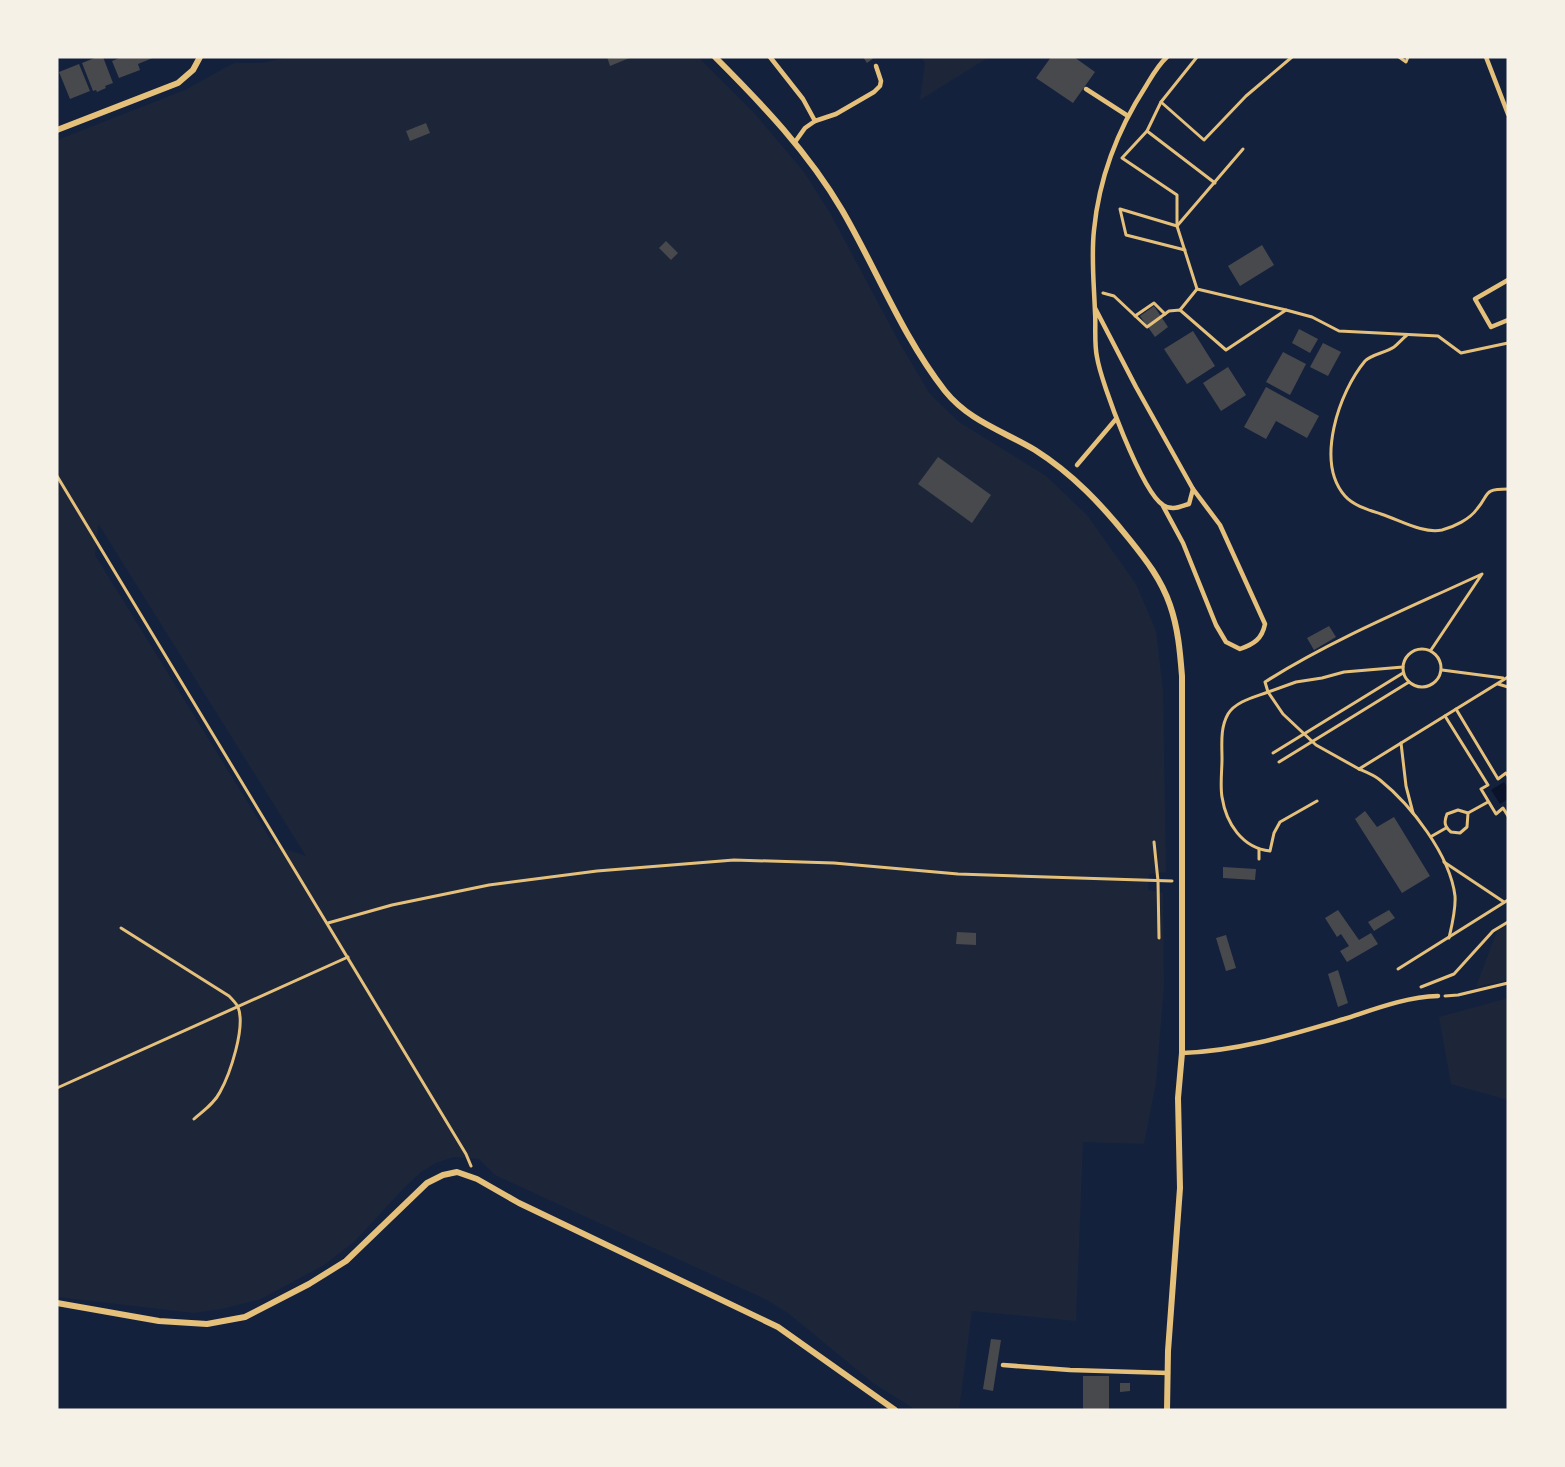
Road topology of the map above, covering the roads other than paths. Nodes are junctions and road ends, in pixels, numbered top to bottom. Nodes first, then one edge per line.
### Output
1 (200, 57) edge
2 (715, 57) edge
3 (770, 57) edge
4 (1167, 57) edge
5 (1486, 57) edge
6 (876, 66) dead end
7 (1086, 89) dead end
8 (1508, 114) edge
9 (1128, 116) junction
10 (814, 121) junction
11 (57, 129) edge
12 (795, 142) junction
13 (1508, 280) edge
14 (1095, 308) junction
15 (1508, 320) edge
16 (1116, 419) junction
17 (1077, 465) dead end
18 (1193, 489) junction
19 (1162, 505) junction
20 (1438, 996) road end
21 (1182, 1053) junction
22 (57, 1303) edge
23 (1003, 1365) dead end
24 (1168, 1373) junction
25 (895, 1410) edge
26 (1167, 1410) edge

1 - 11 street
2 - 12 street
3 - 10 lane
4 - 9 lane
5 - 8 lane
6 - 10 lane
7 - 9 lane
9 - 14 lane
10 - 12 lane
12 - 21 street
13 - 15 lane
14 - 16 lane
14 - 18 lane
16 - 17 lane
16 - 19 lane
18 - 19 lane
18 - 19 lane
20 - 21 lane
21 - 24 street
22 - 25 street
23 - 24 lane
24 - 26 street

